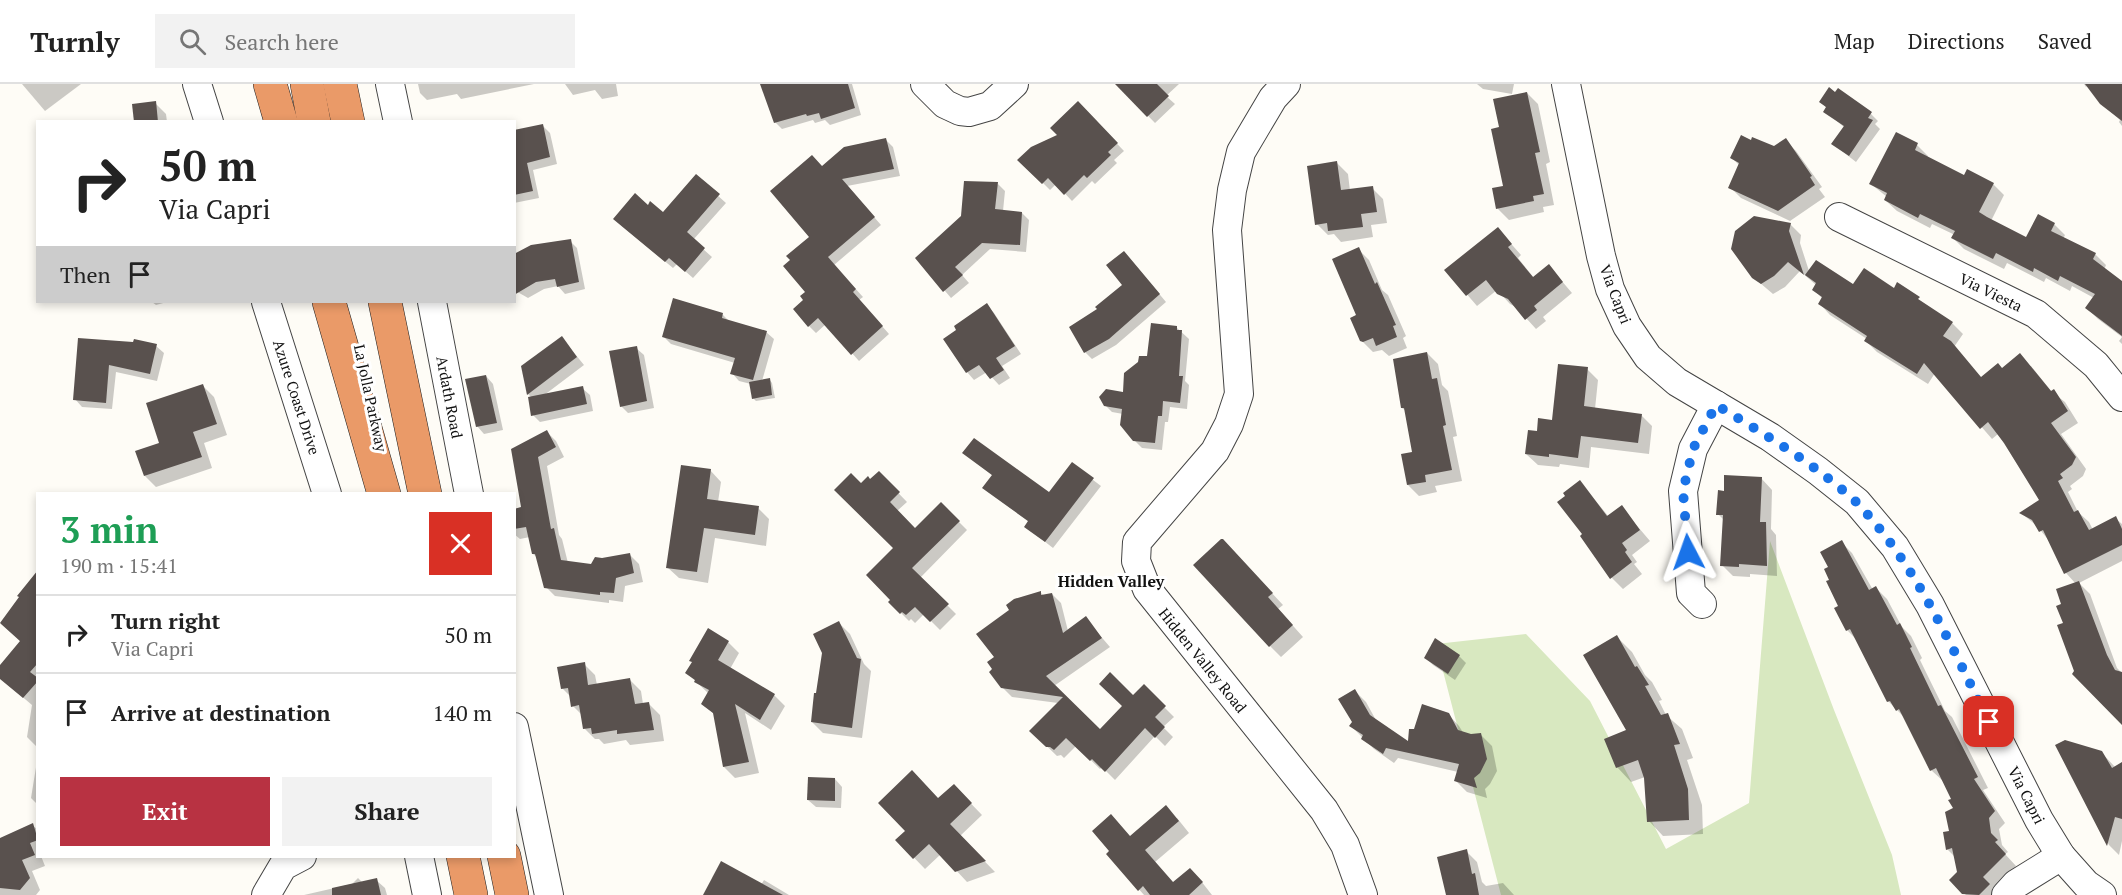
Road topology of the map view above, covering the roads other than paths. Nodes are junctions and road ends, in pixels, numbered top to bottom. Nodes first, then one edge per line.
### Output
1 (197, 84) edge
2 (270, 84) edge
3 (307, 84) edge
4 (340, 84) edge
5 (390, 84) edge
6 (925, 84) edge
7 (1014, 84) edge
8 (1286, 84) edge
9 (1566, 84) edge
10 (208, 120) edge
11 (280, 120) edge
12 (314, 120) edge
13 (348, 120) edge
14 (398, 120) edge
15 (1839, 217) dead end
16 (266, 303) edge
17 (329, 303) edge
18 (351, 303) edge
19 (385, 303) edge
20 (432, 303) edge
21 (2122, 397) edge
22 (1716, 405) junction
23 (326, 492) edge
24 (383, 492) edge
25 (392, 492) edge
26 (425, 492) edge
27 (469, 492) edge
28 (1702, 604) dead end
29 (516, 737) edge
30 (2061, 856) junction
31 (298, 858) edge
32 (419, 858) edge
33 (464, 858) edge
34 (504, 858) edge
35 (266, 895) edge
36 (427, 895) edge
37 (471, 895) edge
38 (512, 895) edge
39 (549, 895) edge
40 (1363, 895) edge
41 (2006, 895) edge
42 (2102, 895) edge

1 - 10 street
2 - 11 highway
3 - 12 highway
4 - 13 highway
5 - 14 street
6 - 7 street
8 - 40 street, Hidden Valley Road
9 - 22 street, Via Capri
15 - 21 street, Via Viesta
16 - 23 street, Azure Coast Drive
17 - 24 highway
18 - 25 highway, La Jolla Parkway
19 - 26 highway
20 - 27 street, Ardath Road
22 - 28 street
22 - 30 street, Via Capri
29 - 39 street
30 - 41 street
30 - 42 street, Via Capri
31 - 35 street
32 - 36 street
33 - 37 highway
34 - 38 highway

